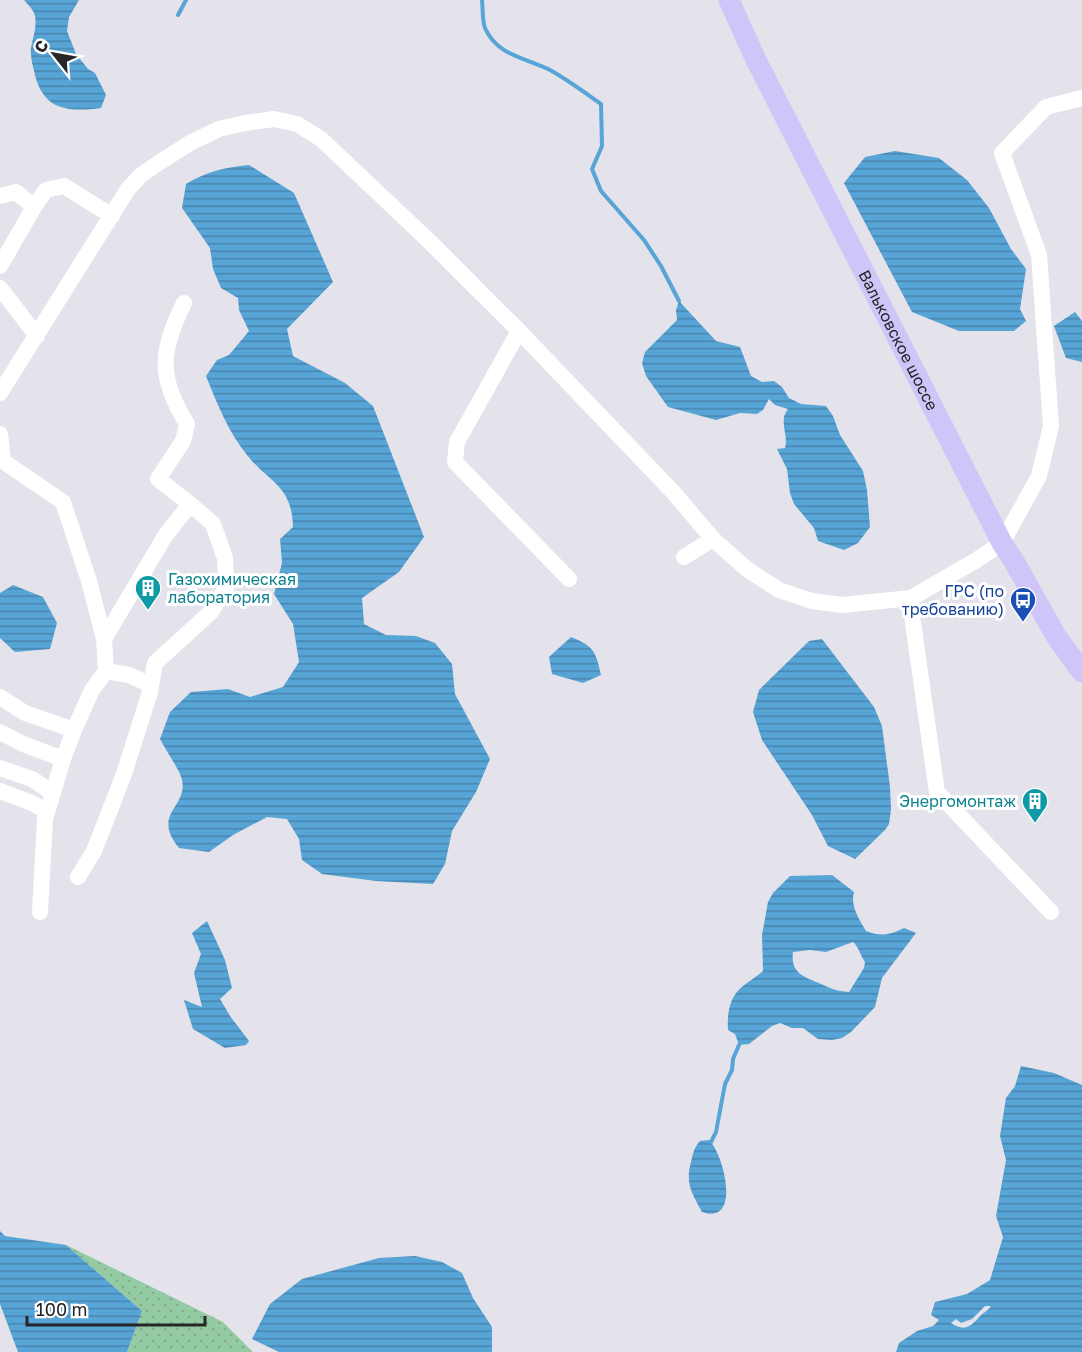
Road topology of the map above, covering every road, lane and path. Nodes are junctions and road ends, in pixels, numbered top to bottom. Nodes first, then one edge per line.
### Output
1 (729, 0) edge
2 (1082, 98) edge
3 (0, 196) edge
4 (34, 207) junction
5 (112, 216) junction
6 (0, 266) edge
7 (0, 288) edge
8 (184, 303) dead end
9 (519, 331) junction
10 (37, 336) junction
11 (0, 393) edge
12 (0, 434) edge
13 (190, 504) junction
14 (713, 539) junction
15 (1002, 543) junction
16 (684, 557) dead end
17 (569, 579) dead end
18 (911, 598) junction
19 (104, 639) junction
20 (106, 671) junction
21 (1082, 672) edge
22 (151, 685) junction
23 (0, 697) edge
24 (74, 730) junction
25 (0, 732) edge
26 (63, 759) junction
27 (0, 768) edge
28 (0, 791) edge
29 (52, 793) junction
30 (47, 812) junction
31 (78, 877) dead end
32 (40, 912) dead end
33 (1050, 912) dead end

1 - 15 main road, Вальковское шоссе
2 - 15 lane
3 - 4 lane
4 - 5 lane
4 - 6 lane
5 - 9 lane
5 - 10 lane
7 - 10 lane
8 - 13 lane
9 - 14 lane
9 - 17 lane
10 - 11 lane
12 - 19 lane
13 - 19 lane
13 - 22 lane
14 - 16 lane
14 - 18 lane
15 - 18 lane
15 - 21 main road, Вальковское шоссе
18 - 33 lane
19 - 20 lane
20 - 22 lane
20 - 24 lane
22 - 31 lane
23 - 24 lane
24 - 26 lane
25 - 26 lane
26 - 29 lane
27 - 29 lane
28 - 30 lane
29 - 30 lane
30 - 32 lane

